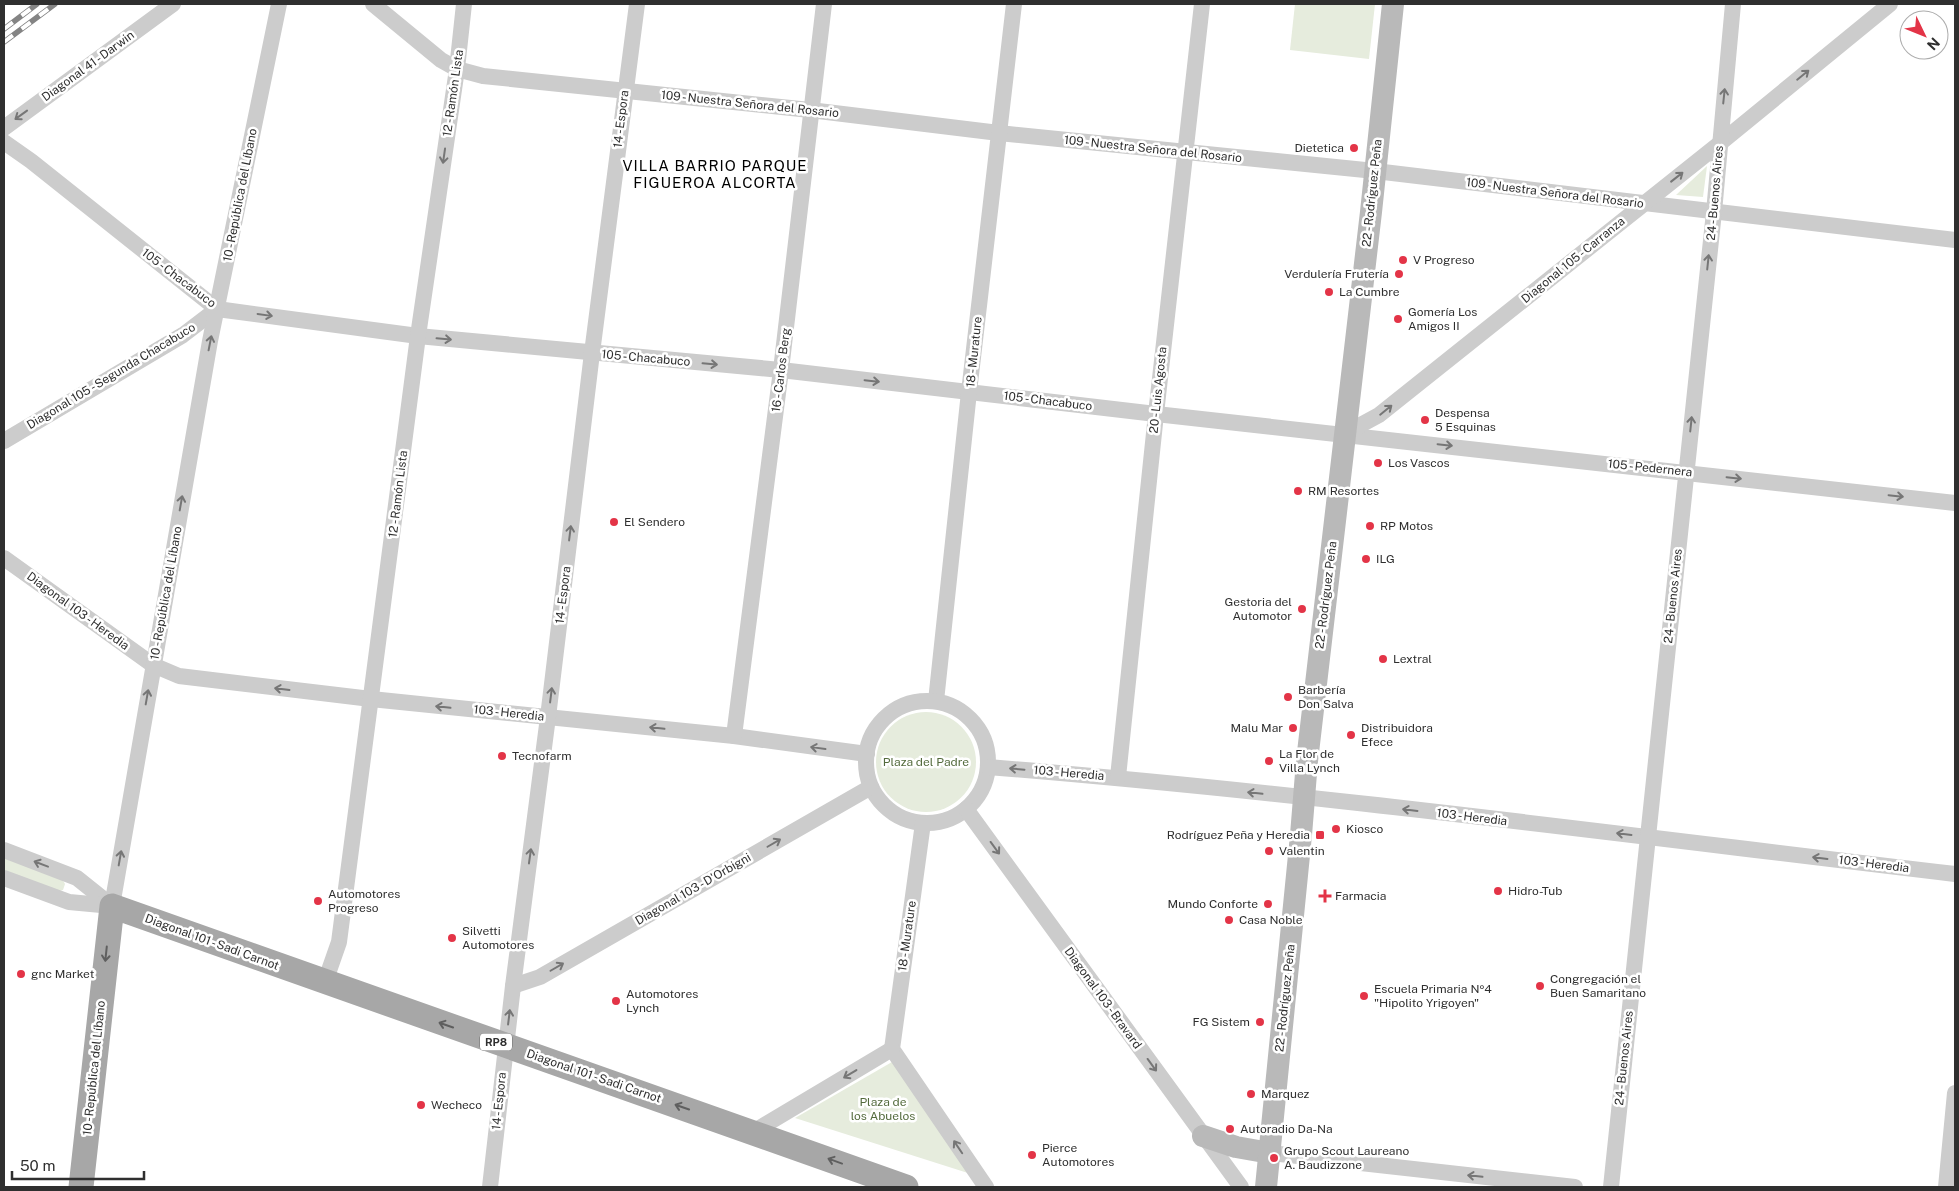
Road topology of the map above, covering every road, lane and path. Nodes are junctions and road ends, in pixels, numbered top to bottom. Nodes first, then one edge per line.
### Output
1 (173, 4) edge
2 (279, 4) edge
3 (372, 4) edge
4 (464, 4) edge
5 (637, 4) edge
6 (824, 4) edge
7 (1014, 4) edge
8 (1202, 4) edge
9 (1393, 4) edge
10 (1733, 4) edge
11 (1890, 4) edge
12 (457, 69) junction
13 (625, 91) junction
14 (810, 110) junction
15 (4, 128) edge
16 (999, 133) junction
17 (1719, 144) junction
18 (5, 146) edge
19 (1185, 152) junction
20 (1375, 171) junction
21 (1644, 204) junction
22 (1714, 212) junction
23 (1955, 240) edge
24 (217, 309) junction
25 (418, 336) junction
26 (592, 353) junction
27 (781, 370) junction
28 (969, 392) junction
29 (1156, 414) junction
30 (1344, 434) junction
31 (4, 441) edge
32 (1686, 472) junction
33 (1955, 503) edge
34 (4, 558) edge
35 (153, 665) junction
36 (371, 700) junction
37 (936, 701) junction
38 (548, 717) junction
39 (734, 736) junction
40 (867, 754) junction
41 (988, 766) junction
42 (1118, 777) junction
43 (872, 787) junction
44 (1303, 798) junction
45 (966, 809) junction
46 (923, 823) junction
47 (1648, 837) junction
48 (4, 850) edge
49 (1955, 874) edge
50 (4, 878) edge
51 (112, 906) junction
52 (324, 982) junction
53 (512, 986) junction
54 (506, 1046) junction
55 (892, 1049) junction
56 (1955, 1094) edge
57 (753, 1132) junction
58 (1203, 1136) junction
59 (1270, 1153) junction
60 (879, 1182) edge
61 (81, 1187) edge
62 (490, 1187) edge
63 (906, 1187) edge
64 (986, 1187) edge
65 (1241, 1187) edge
66 (1266, 1187) edge
67 (1575, 1187) edge
68 (1611, 1187) edge
69 (1946, 1187) edge

1 -> 15 street, Diagonal 41 - Darwin
2 - 24 street, 10 - República del Líbano
3 - 12 street, 109 - Nuestra Señora del Rosario
4 - 12 street, 12 - Ramón Lista
5 - 13 street, 14 - Espora
6 - 14 street, 16 - Carlos Berg
7 - 16 street, 18 - Murature
8 - 19 street, 20 - Luis Agosta
9 - 20 street, 22 - Rodríguez Peña
17 -> 10 street, 24 - Buenos Aires
17 -> 11 street, Diagonal 105 - Carranza
12 - 13 street, 109 - Nuestra Señora del Rosario
12 -> 25 street, 12 - Ramón Lista
13 - 14 street, 109 - Nuestra Señora del Rosario
13 - 26 street, 14 - Espora
14 - 16 street, 109 - Nuestra Señora del Rosario
14 - 27 street, 16 - Carlos Berg
16 - 19 street, 109 - Nuestra Señora del Rosario
16 - 28 street, 18 - Murature
21 -> 17 street, Diagonal 105 - Carranza
17 - 22 street, 24 - Buenos Aires
18 - 24 street, 105 - Chacabuco
19 - 20 street, 109 - Nuestra Señora del Rosario
19 - 29 street, 20 - Luis Agosta
20 - 21 street, 109 - Nuestra Señora del Rosario
20 - 30 street, 22 - Rodríguez Peña
21 - 22 street, 109 - Nuestra Señora del Rosario
30 -> 21 street, Diagonal 105 - Carranza
22 - 23 street, 109 - Nuestra Señora del Rosario
32 -> 22 street, 24 - Buenos Aires
24 -> 25 street, 105 - Chacabuco
24 - 31 street, Diagonal 105 - Segunda Chacabuco
35 -> 24 street, 10 - República del Líbano
25 -> 26 street, 105 - Chacabuco
25 - 36 street, 12 - Ramón Lista
26 -> 27 street, 105 - Chacabuco
38 -> 26 street, 14 - Espora
27 -> 28 street, 105 - Chacabuco
27 - 39 street, 16 - Carlos Berg
28 - 29 street, 105 - Chacabuco
28 - 37 street, 18 - Murature
29 - 30 street, 105 - Chacabuco
29 - 42 street, 20 - Luis Agosta
30 -> 32 street, 105 - Pedernera
30 - 44 street, 22 - Rodríguez Peña
32 -> 33 street, 105 - Pedernera
32 - 47 street, 24 - Buenos Aires
34 - 35 street, Diagonal 103 - Heredia
36 -> 35 street, 103 - Heredia
51 -> 35 street, 10 - República del Líbano
38 -> 36 street, 103 - Heredia
36 - 52 street, 12 - Ramón Lista
37 - 40 street
37 - 41 street
39 -> 38 street, 103 - Heredia
53 -> 38 street, 14 - Espora
40 -> 39 street, 103 - Heredia
40 - 43 street
42 -> 41 street, 103 - Heredia
41 - 45 street
44 -> 42 street, 103 - Heredia
43 - 46 street
53 -> 43 street, Diagonal 103 - D'Orbigni
47 -> 44 street, 103 - Heredia
44 - 59 street, 22 - Rodríguez Peña
45 - 46 street
45 -> 58 street, Diagonal 103 - Bravard
46 - 55 street, 18 - Murature
49 -> 47 street, 103 - Heredia
47 - 68 street, 24 - Buenos Aires
51 -> 48 street, Diagonal 101 - Sadi Carnot
50 - 51 street, Diagonal 101 - Sadi Carnot
51 - 52 main road, Diagonal 101 - Sadi Carnot / RP8
51 -> 61 main road, 10 - República del Líbano
54 -> 52 main road, Diagonal 101 - Sadi Carnot / RP8
54 -> 53 street, 14 - Espora
57 -> 54 main road, Diagonal 101 - Sadi Carnot / RP8
54 - 62 street, 14 - Espora
55 -> 57 street
64 -> 55 street
56 - 69 street
60 -> 57 main road, Diagonal 101 - Sadi Carnot / RP8
58 - 59 street
58 - 65 street, Diagonal 103 - Bravard
59 - 66 street, 22 - Rodríguez Peña
67 -> 59 street
60 - 63 main road, Diagonal 101 - Sadi Carnot / RP8

